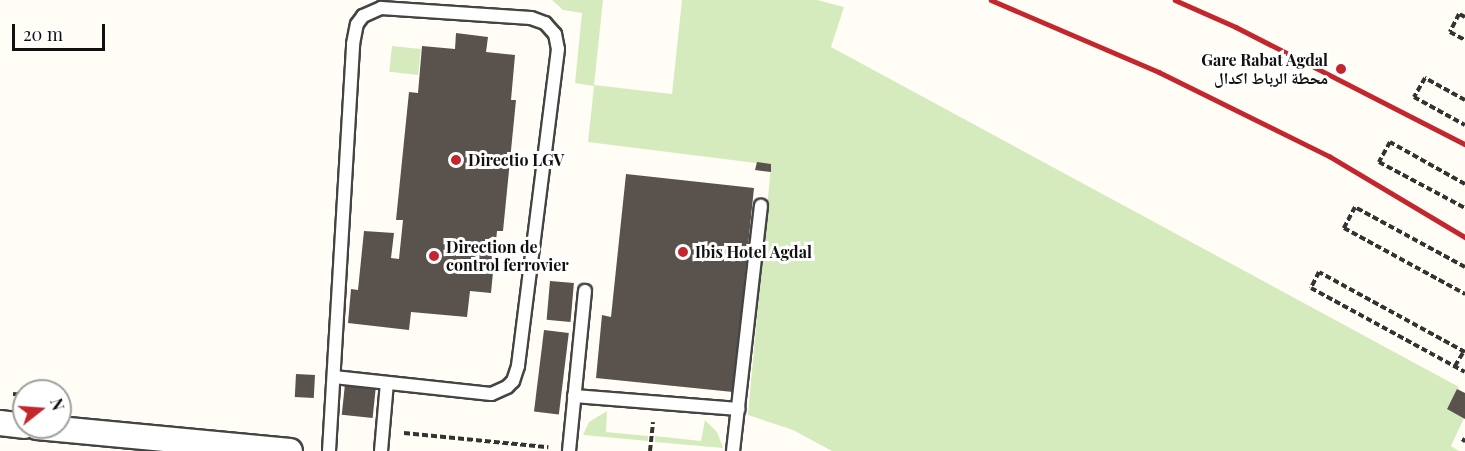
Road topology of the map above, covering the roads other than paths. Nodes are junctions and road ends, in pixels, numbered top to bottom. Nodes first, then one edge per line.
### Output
1 (761, 206) dead end
2 (585, 291) dead end
3 (334, 377) junction
4 (387, 383) junction
5 (574, 396) junction
6 (738, 409) junction
7 (72, 431) edge
8 (211, 447) edge
9 (290, 451) edge
10 (329, 451) edge
11 (381, 451) edge
12 (569, 451) edge
13 (733, 451) edge

1 - 6 lane
2 - 5 lane
3 - 4 lane
3 - 4 lane
3 - 10 lane
4 - 11 lane
5 - 6 lane
5 - 12 lane
6 - 13 lane
7 - 8 street
8 - 9 street

